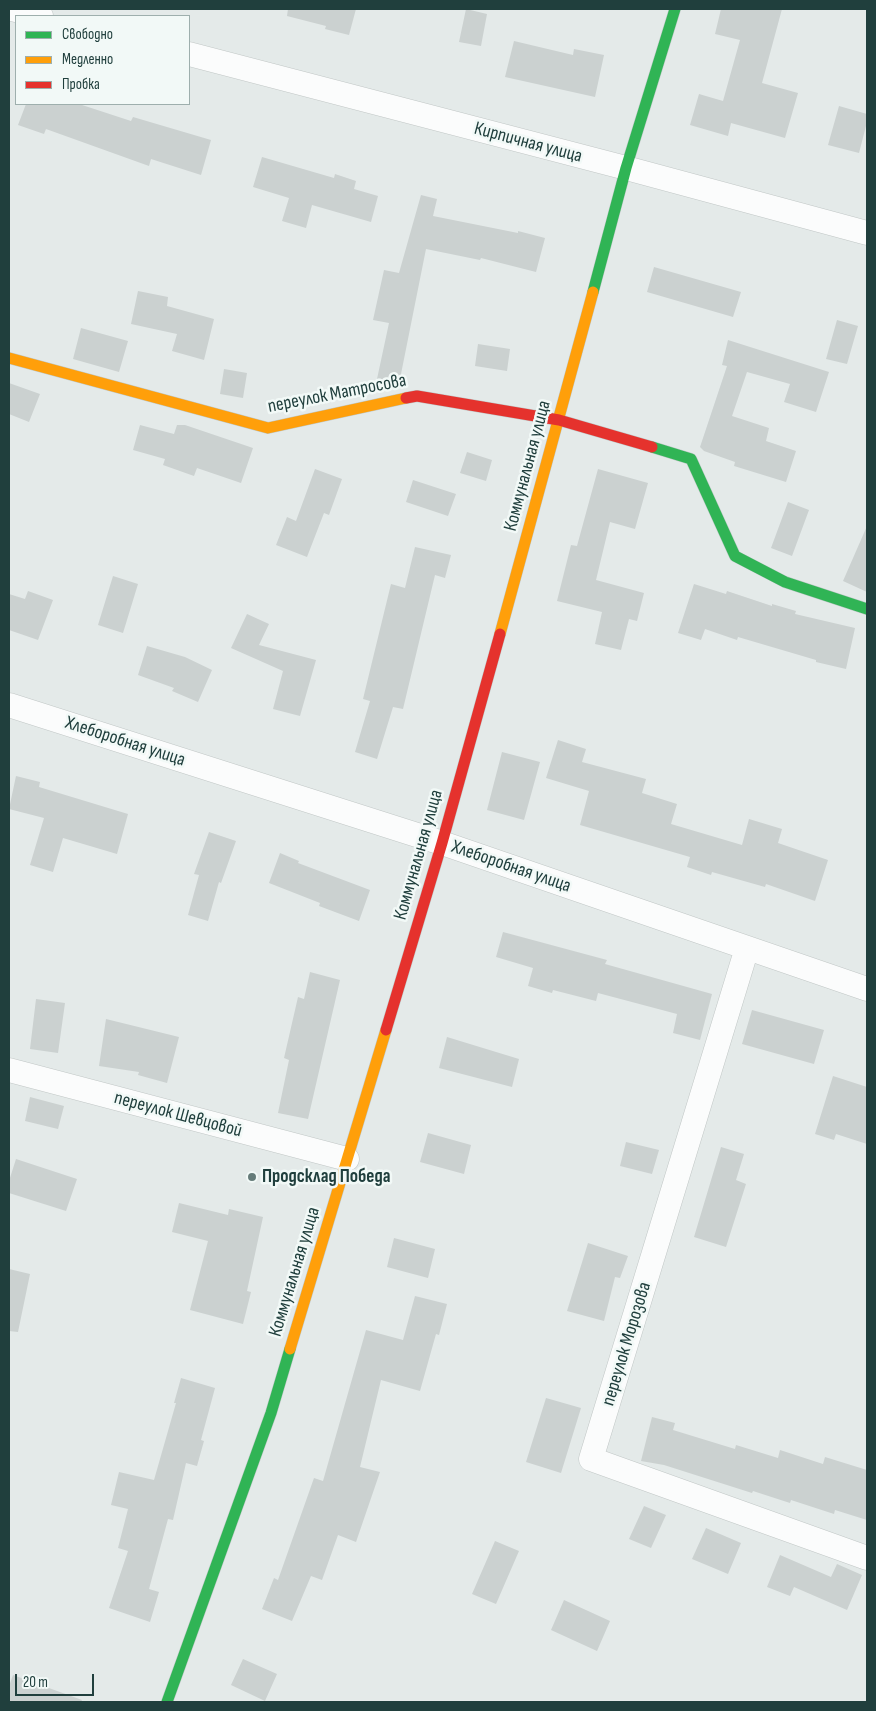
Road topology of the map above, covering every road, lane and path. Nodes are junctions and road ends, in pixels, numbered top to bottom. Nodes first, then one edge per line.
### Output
1 (12, 9) edge
2 (675, 9) edge
3 (37, 15) edge
4 (190, 54) edge
5 (626, 168) junction
6 (867, 233) edge
7 (9, 358) edge
8 (559, 420) junction
9 (867, 610) edge
10 (9, 705) edge
11 (442, 843) junction
12 (747, 948) junction
13 (867, 989) edge
14 (9, 1070) edge
15 (347, 1159) junction
16 (867, 1558) edge
17 (166, 1702) edge

1 - 3 street
2 - 5 street, Коммунальная улица
4 - 5 street, Кирпичная улица
5 - 6 street, Кирпичная улица
5 - 8 street, Коммунальная улица
7 - 8 street, переулок Матросова
8 - 9 street, переулок Матросова
8 - 11 street, Коммунальная улица
10 - 11 street, Хлеборобная улица
11 - 12 street, Хлеборобная улица
11 - 15 street, Коммунальная улица
12 - 13 street, Хлеборобная улица
12 - 16 street, переулок Морозова
14 - 15 street, переулок Шевцовой
15 - 17 street, Коммунальная улица

